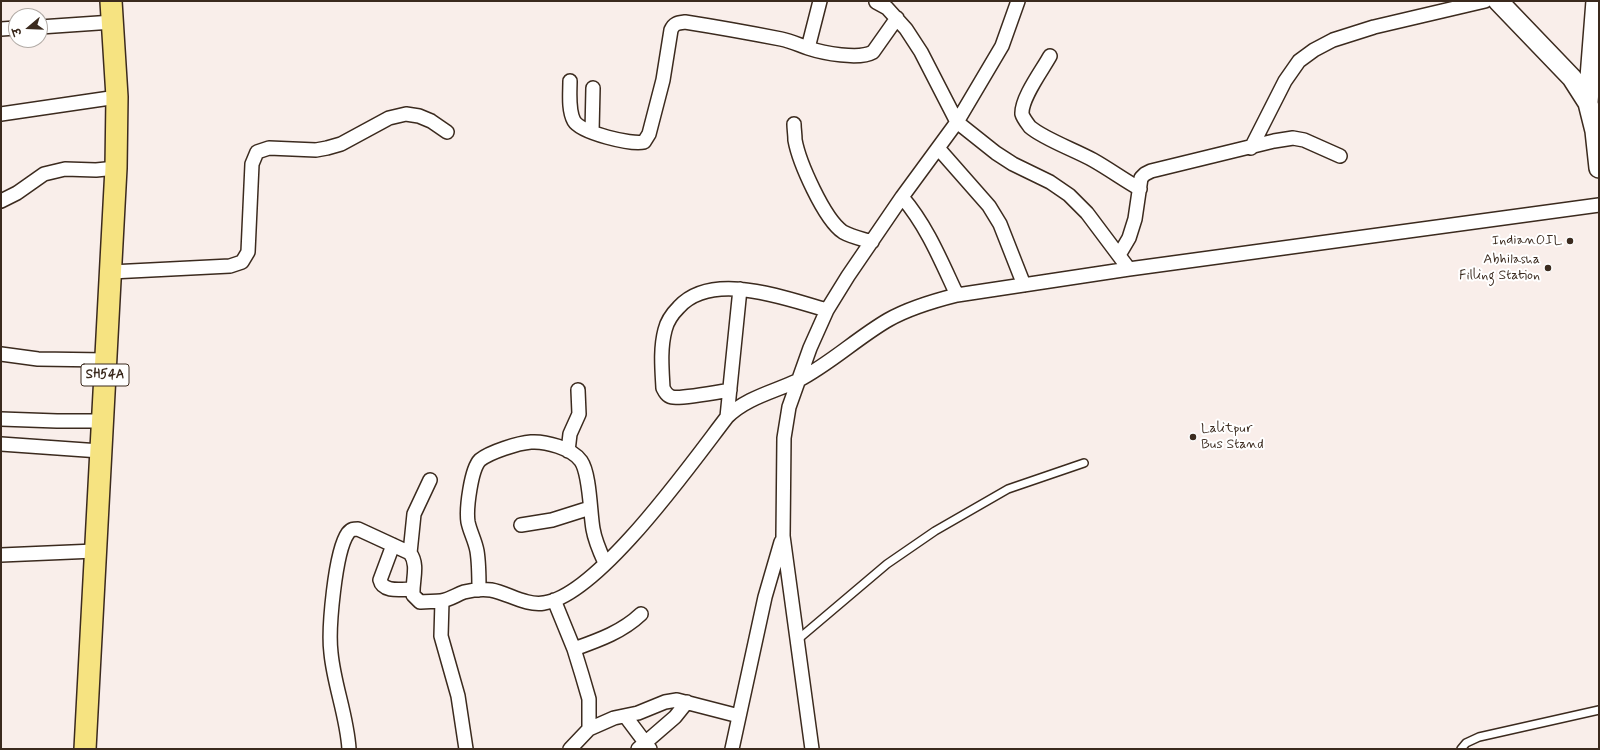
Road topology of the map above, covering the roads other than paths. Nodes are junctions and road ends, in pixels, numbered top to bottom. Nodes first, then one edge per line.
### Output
1 (111, 1) edge
2 (820, 1) edge
3 (1018, 1) edge
4 (1485, 1) edge
5 (1498, 1) edge
6 (1596, 1) edge
7 (876, 2) edge
8 (897, 18) junction
9 (113, 22) junction
10 (48, 26) edge
11 (808, 48) junction
12 (1050, 56) dead end
13 (570, 81) dead end
14 (593, 88) dead end
15 (1592, 94) edge
16 (117, 97) junction
17 (1, 114) edge
18 (957, 122) junction
19 (794, 124) dead end
20 (447, 132) dead end
21 (592, 132) junction
22 (938, 148) junction
23 (1250, 148) junction
24 (1340, 156) dead end
25 (116, 168) junction
26 (1599, 168) edge
27 (1140, 189) junction
28 (902, 197) junction
29 (1, 201) edge
30 (1599, 205) edge
31 (872, 242) junction
32 (1119, 255) junction
33 (1129, 269) junction
34 (111, 272) junction
35 (1024, 285) junction
36 (740, 289) junction
37 (957, 295) junction
38 (827, 310) junction
39 (1, 354) edge
40 (106, 360) junction
41 (798, 380) junction
42 (578, 390) dead end
43 (730, 390) junction
44 (727, 417) junction
45 (1, 418) edge
46 (103, 420) junction
47 (1, 444) edge
48 (100, 451) junction
49 (568, 452) junction
50 (1084, 463) dead end
51 (430, 480) dead end
52 (590, 508) junction
53 (521, 525) dead end
54 (783, 536) junction
55 (393, 545) junction
56 (95, 551) junction
57 (410, 553) junction
58 (1, 555) edge
59 (606, 563) junction
60 (412, 589) junction
61 (479, 590) junction
62 (554, 600) junction
63 (442, 601) junction
64 (641, 614) dead end
65 (796, 641) junction
66 (574, 649) junction
67 (687, 702) junction
68 (1599, 710) edge
69 (739, 716) junction
70 (626, 717) junction
71 (589, 729) junction
72 (644, 747) edge
73 (84, 749) edge
74 (349, 749) edge
75 (466, 749) edge
76 (570, 749) edge
77 (732, 749) edge
78 (812, 749) edge
79 (1461, 749) edge

1 - 9 main road, SH54A
2 - 11 street
3 - 18 street
4 - 23 street
5 - 15 street
6 - 15 street
7 - 8 street
8 - 11 street
8 - 18 street
9 - 10 street
9 - 16 main road, SH54A
11 - 21 street
12 - 27 street
13 - 21 street
14 - 21 street
15 - 26 street
16 - 17 street
16 - 25 main road, SH54A
18 - 22 street
18 - 32 street
19 - 31 street
20 - 34 street
22 - 28 street
22 - 35 street
23 - 24 street
23 - 27 street
25 - 29 street
25 - 34 main road, SH54A
27 - 32 street
28 - 31 street
28 - 37 street
30 - 33 street
31 - 38 street
32 - 33 street
33 - 35 street
34 - 40 main road, SH54A
35 - 37 street
36 - 38 street
36 - 43 street
36 - 43 street
37 - 41 street
38 - 41 street
39 - 40 street
40 - 46 main road, SH54A
41 - 44 street
41 - 54 street
42 - 49 street
43 - 44 street
44 - 59 street
45 - 46 street
46 - 48 main road, SH54A
47 - 48 street
48 - 56 main road, SH54A
49 - 52 street
49 - 61 street
50 - 65 lane
51 - 57 street
52 - 53 street
52 - 59 street
54 - 65 street
54 - 69 street
55 - 57 street
55 - 60 street
55 - 74 street
56 - 58 street
56 - 73 main road, SH54A
57 - 60 street
59 - 62 street
60 - 63 street
61 - 62 street
61 - 63 street
62 - 66 street
63 - 75 street
64 - 66 street
65 - 78 street
66 - 71 street
67 - 69 street
67 - 70 street
67 - 72 street
68 - 79 lane
69 - 77 street
70 - 71 street
70 - 72 street
71 - 76 street

